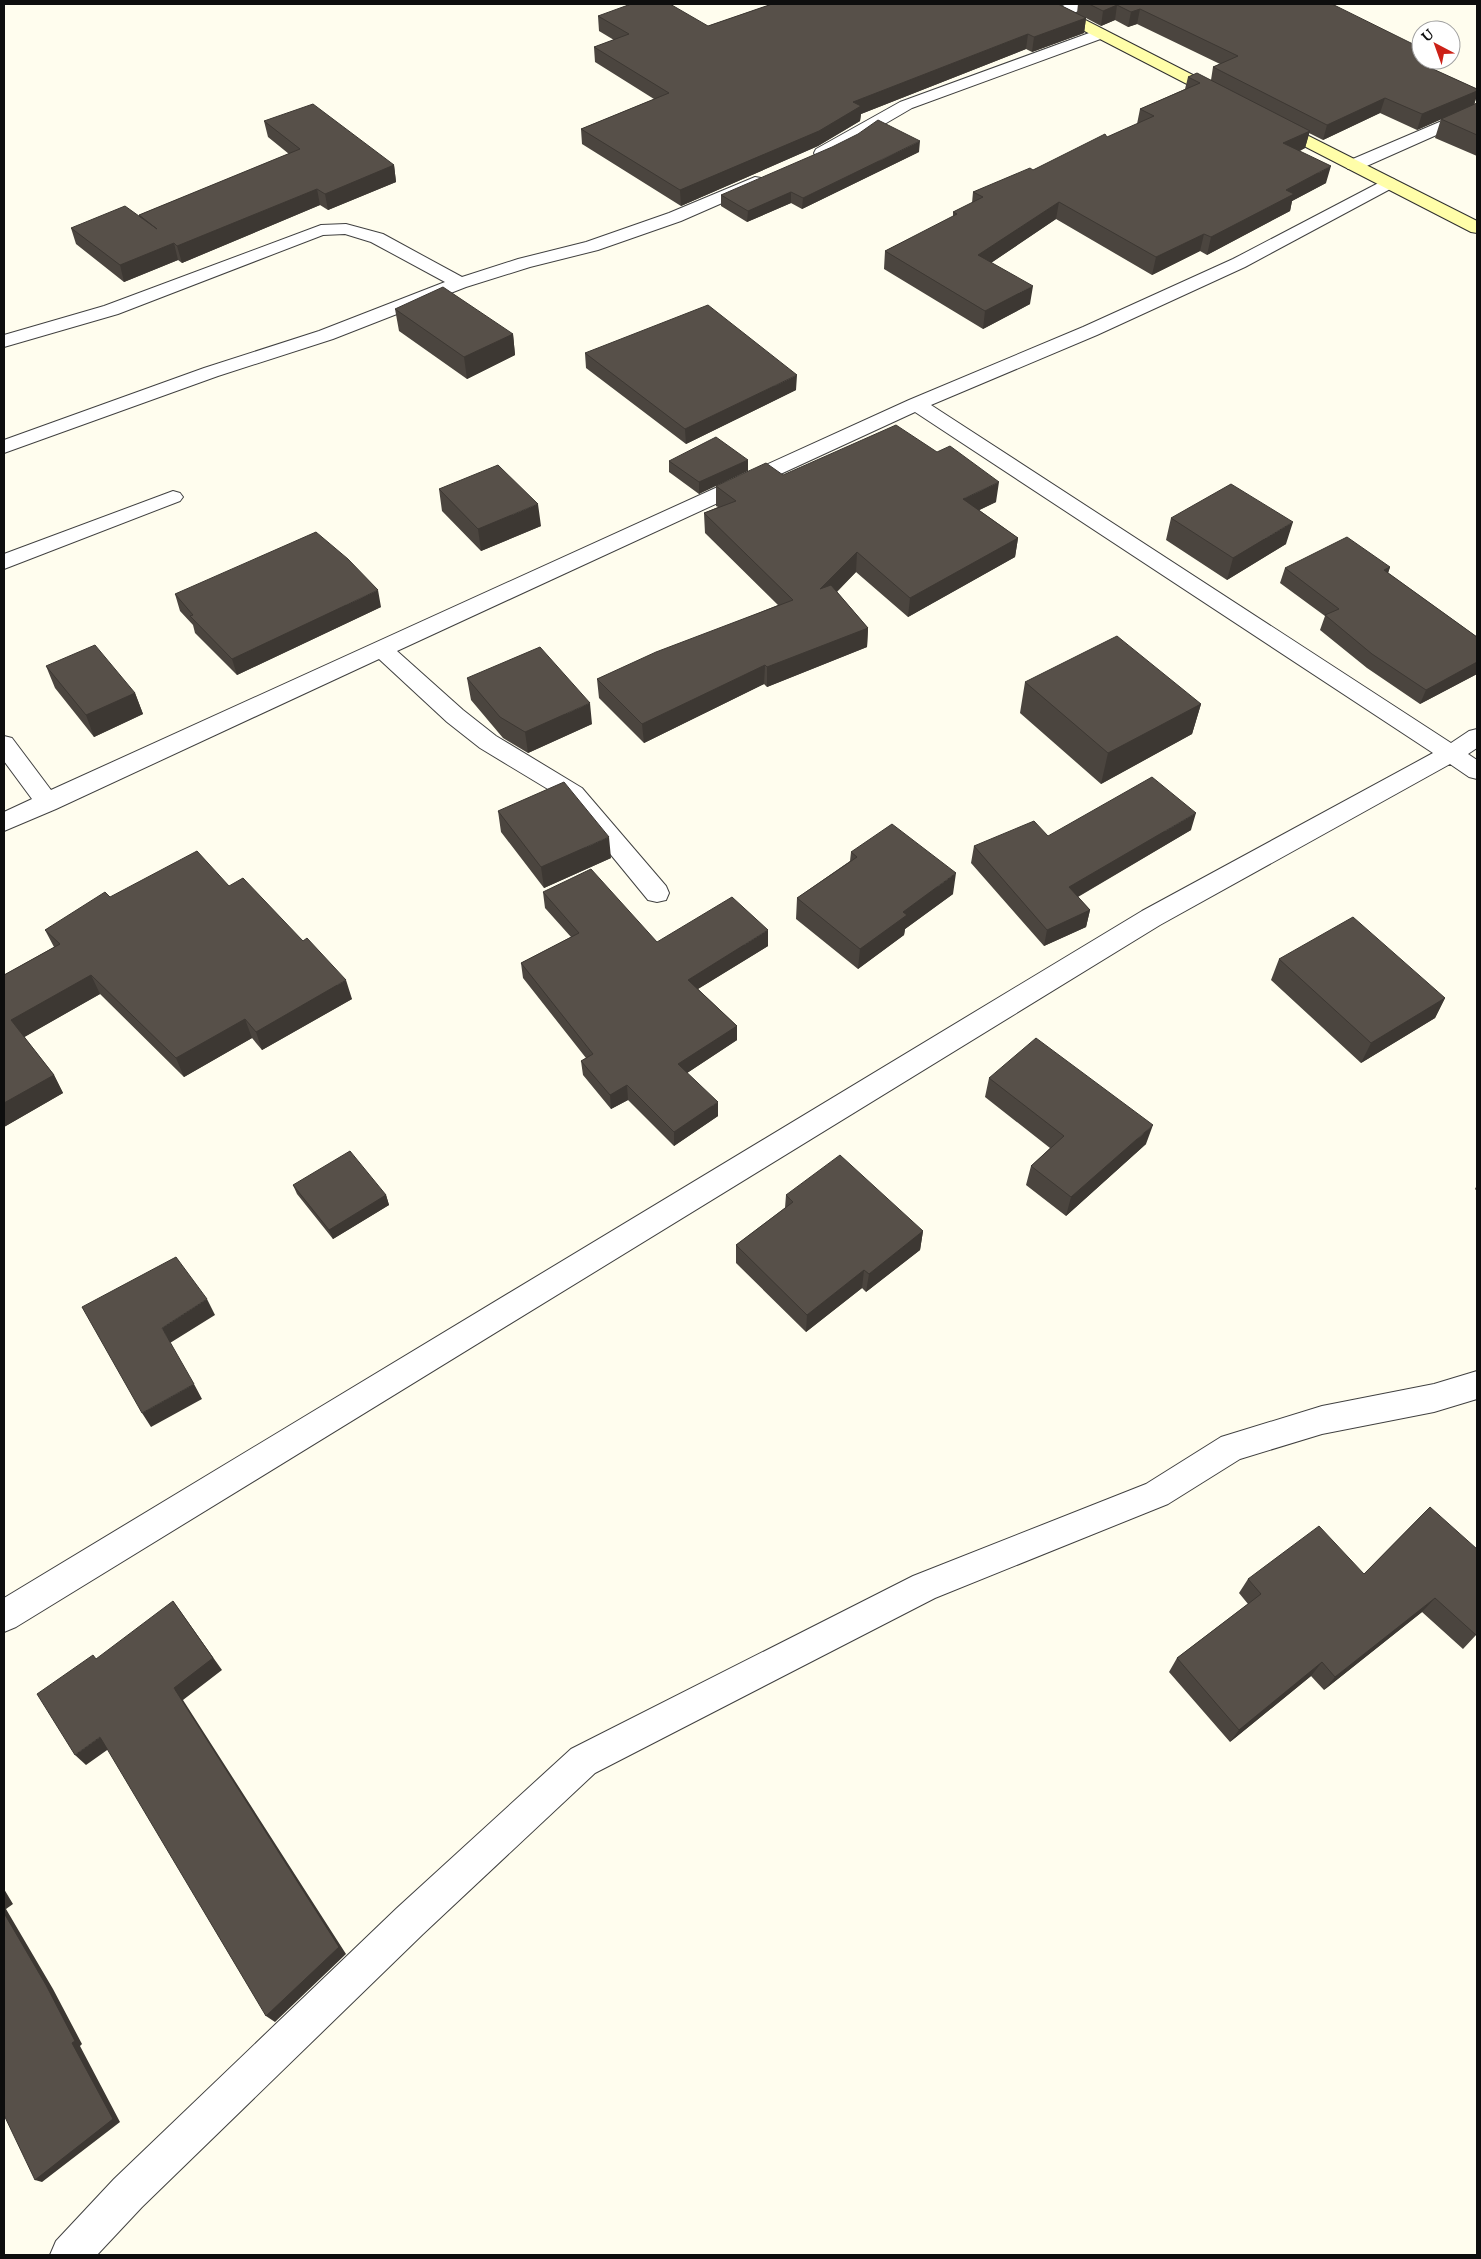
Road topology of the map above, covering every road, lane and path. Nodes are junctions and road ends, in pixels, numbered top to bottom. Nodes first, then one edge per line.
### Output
1 (1043, 4) edge
2 (1080, 4) edge
3 (1060, 12) junction
4 (1100, 34) junction
5 (1237, 104) edge
6 (1477, 111) edge
7 (1262, 117) edge
8 (807, 160) edge
9 (1354, 165) junction
10 (772, 175) edge
11 (1388, 182) junction
12 (1477, 228) edge
13 (460, 284) junction
14 (4, 342) edge
15 (916, 404) junction
16 (4, 447) edge
17 (173, 498) dead end
18 (4, 562) edge
19 (382, 649) junction
20 (1477, 737) edge
21 (4, 744) edge
22 (1450, 754) junction
23 (1477, 771) edge
24 (48, 803) junction
25 (4, 822) edge
26 (657, 892) dead end
27 (1477, 1386) edge
28 (4, 1616) edge
29 (70, 2255) edge

1 - 3 main road
2 - 3 street
3 - 4 main road
4 - 5 main road
4 - 8 street
6 - 9 street
7 - 9 main road
9 - 11 main road
10 - 13 street
11 - 12 main road
11 - 15 street
13 - 14 street
13 - 16 street
15 - 19 street
15 - 22 street
17 - 18 street
19 - 24 street
19 - 26 street
20 - 22 street
21 - 24 street
22 - 23 street
22 - 28 street
24 - 25 street
27 - 29 street

